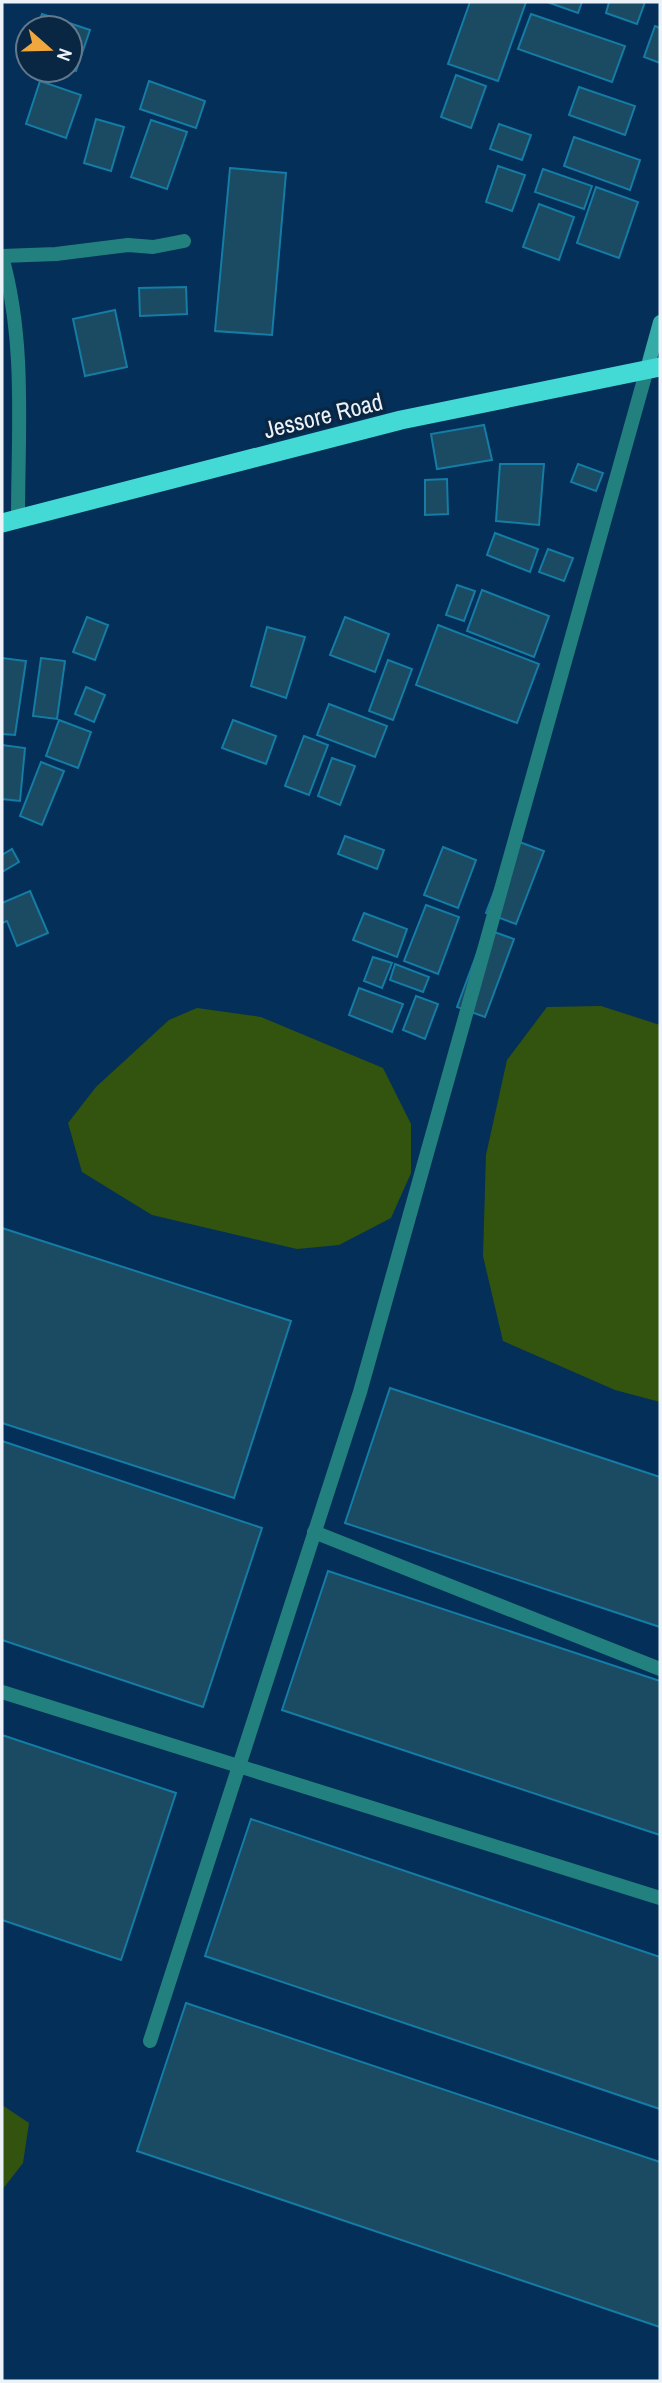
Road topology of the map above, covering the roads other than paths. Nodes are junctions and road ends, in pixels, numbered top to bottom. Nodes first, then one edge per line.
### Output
1 (184, 241) dead end
2 (2, 256) edge
3 (660, 322) edge
4 (654, 368) edge
5 (10, 521) edge
6 (314, 1532) junction
7 (660, 1669) edge
8 (2, 1692) edge
9 (239, 1766) junction
10 (660, 1898) edge
11 (150, 2041) dead end

1 - 2 street
2 - 5 street
3 - 4 main road
4 - 5 highway, Jessore Road
4 - 6 street
6 - 7 street
6 - 9 street
8 - 9 street
9 - 10 street
9 - 11 street

